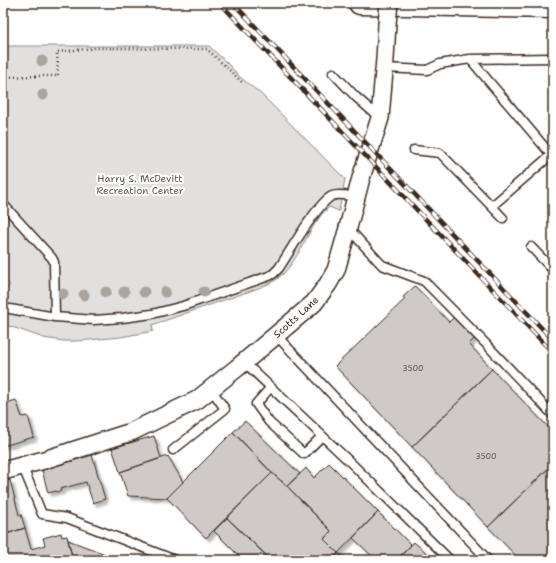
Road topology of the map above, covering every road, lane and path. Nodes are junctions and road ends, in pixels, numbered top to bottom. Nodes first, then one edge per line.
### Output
1 (360, 3) edge
2 (389, 3) edge
3 (553, 7) edge
4 (553, 58) edge
5 (470, 59) junction
6 (384, 68) junction
7 (333, 73) dead end
8 (3, 77) edge
9 (243, 83) dead end
10 (380, 118) junction
11 (414, 150) dead end
12 (552, 156) edge
13 (356, 197) junction
14 (3, 204) edge
15 (492, 206) junction
16 (503, 218) dead end
17 (348, 228) junction
18 (531, 247) dead end
19 (553, 270) edge
20 (10, 309) dead end
21 (55, 317) junction
22 (276, 335) junction
23 (244, 362) junction
24 (271, 387) junction
25 (210, 389) junction
26 (553, 415) edge
27 (322, 436) junction
28 (173, 450) dead end
29 (22, 465) junction
30 (3, 471) edge
31 (175, 560) edge
32 (450, 560) edge
33 (488, 560) edge

1 - 3 highway
2 - 6 street, Scotts Lane, bridge
4 - 5 lane
5 - 6 lane
5 - 12 lane
6 - 10 street, Scotts Lane
7 - 10 lane
8 - 9 path
10 - 13 street, Scotts Lane
11 - 15 lane
12 - 15 lane
13 - 17 street, Scotts Lane
13 - 21 lane
14 - 21 lane
15 - 16 lane
17 - 22 street, Scotts Lane
17 - 26 lane
18 - 19 lane
20 - 21 lane
22 - 23 street, Scotts Lane
22 - 33 lane
23 - 24 lane
23 - 25 street, Scotts Lane
24 - 27 lane
24 - 27 lane
25 - 28 lane
25 - 29 street, Scotts Lane
27 - 32 lane
29 - 30 street, Scotts Lane
29 - 31 lane

